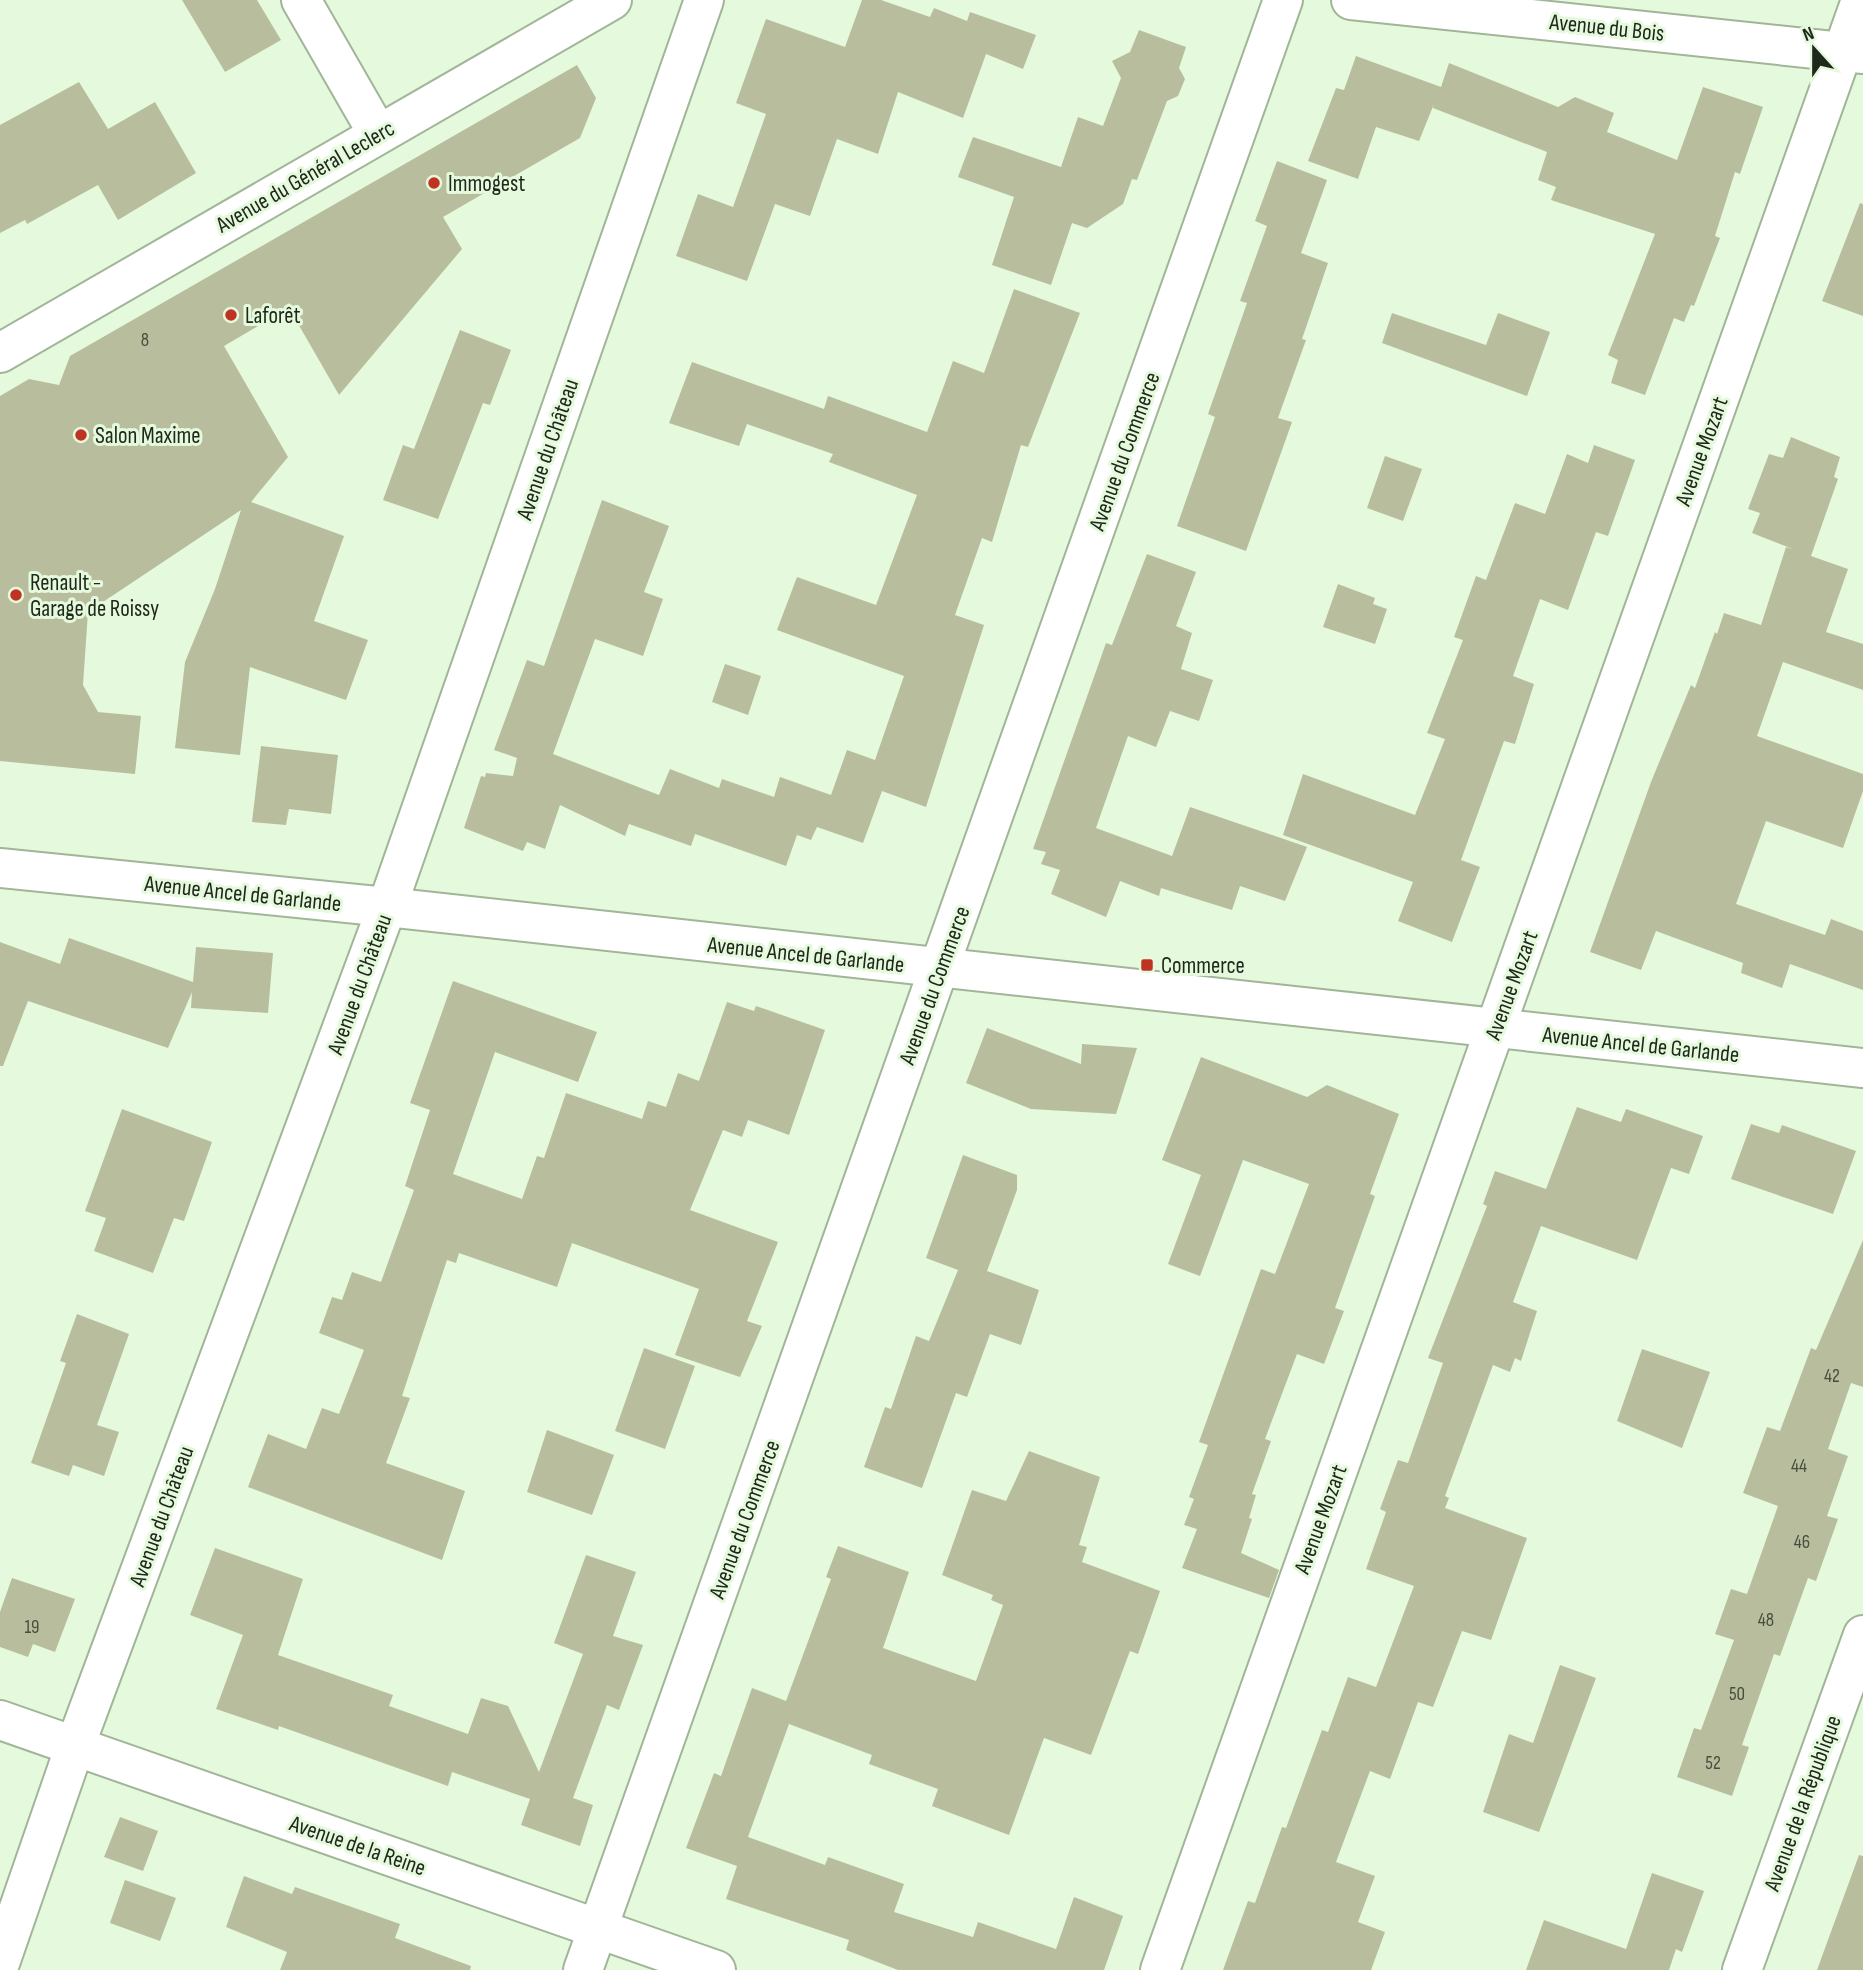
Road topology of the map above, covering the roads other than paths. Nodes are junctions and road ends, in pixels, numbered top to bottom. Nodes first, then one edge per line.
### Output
1 (301, 0) edge
2 (612, 0) edge
3 (705, 0) edge
4 (1283, 0) edge
5 (1351, 0) edge
6 (1861, 0) edge
7 (1853, 53) edge
8 (378, 134) junction
9 (0, 353) edge
10 (0, 868) edge
11 (387, 907) junction
12 (940, 968) junction
13 (1495, 1029) junction
14 (1863, 1068) edge
15 (1863, 1635) edge
16 (0, 1720) edge
17 (75, 1746) junction
18 (598, 1928) junction
19 (0, 1964) edge
20 (583, 1970) edge
21 (716, 1970) edge
22 (1160, 1970) edge
23 (1742, 1970) edge

1 - 8 street
2 - 8 street, Avenue du Général Leclerc
3 - 11 street, Avenue du Château
4 - 12 street, Avenue du Commerce
5 - 7 street, Avenue du Bois
6 - 7 street, Avenue Mozart
7 - 13 street, Avenue Mozart
8 - 9 street, Avenue du Général Leclerc
10 - 11 street, Avenue Ancel de Garlande
11 - 12 street, Avenue Ancel de Garlande
11 - 17 street, Avenue du Château
12 - 13 street, Avenue Ancel de Garlande
12 - 18 street, Avenue du Commerce
13 - 14 street, Avenue Ancel de Garlande
13 - 22 street, Avenue Mozart
15 - 23 street, Avenue de la République
16 - 17 street, Avenue de la Reine
17 - 18 street, Avenue de la Reine
17 - 19 street, Avenue du Château
18 - 20 street, Avenue du Commerce
18 - 21 street, Avenue de la Reine

